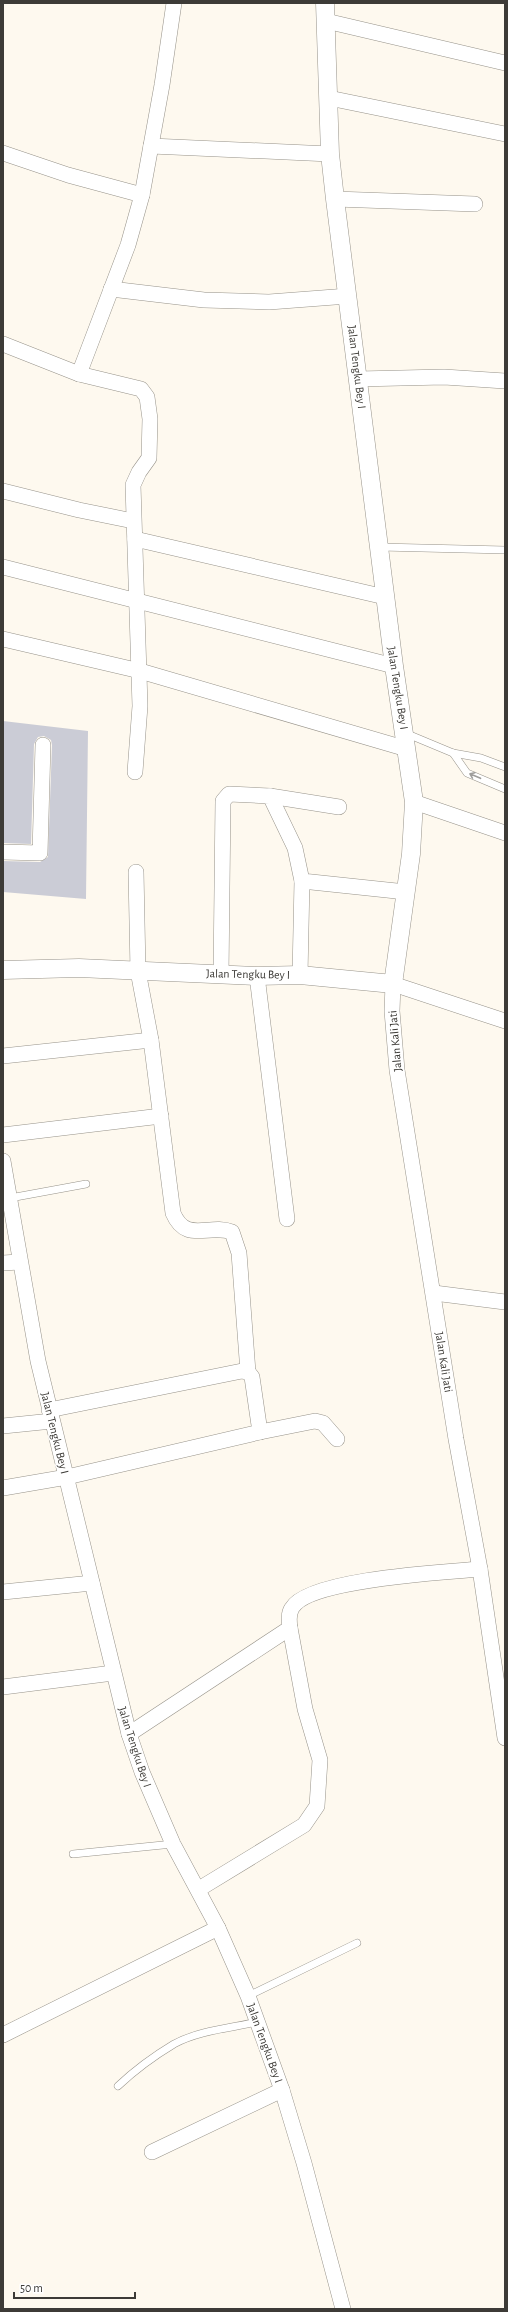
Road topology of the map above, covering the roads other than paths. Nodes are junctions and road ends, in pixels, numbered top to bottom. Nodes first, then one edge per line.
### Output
1 (174, 3) edge
2 (325, 12) edge
3 (505, 63) edge
4 (329, 98) junction
5 (505, 134) edge
6 (151, 146) junction
7 (3, 153) edge
8 (330, 154) junction
9 (142, 195) junction
10 (335, 199) junction
11 (474, 204) dead end
12 (111, 289) junction
13 (348, 296) junction
14 (3, 344) edge
15 (79, 374) junction
16 (358, 379) junction
17 (505, 381) edge
18 (3, 491) edge
19 (134, 521) junction
20 (135, 539) junction
21 (380, 547) junction
22 (505, 550) edge
23 (3, 567) edge
24 (385, 597) junction
25 (136, 601) junction
26 (3, 639) edge
27 (394, 666) junction
28 (140, 671) junction
29 (406, 741) junction
30 (43, 745) dead end
31 (453, 753) junction
32 (505, 767) edge
33 (135, 772) dead end
34 (505, 788) edge
35 (270, 796) junction
36 (414, 802) junction
37 (339, 807) dead end
38 (505, 833) edge
39 (3, 852) edge
40 (136, 872) dead end
41 (302, 881) junction
42 (406, 892) junction
43 (3, 970) edge
44 (138, 971) junction
45 (221, 975) junction
46 (300, 975) junction
47 (257, 976) junction
48 (393, 984) junction
49 (505, 1021) edge
50 (151, 1040) junction
51 (3, 1056) edge
52 (161, 1116) junction
53 (3, 1135) edge
54 (3, 1161) edge
55 (86, 1184) dead end
56 (10, 1198) junction
57 (288, 1219) dead end
58 (19, 1262) junction
59 (3, 1264) edge
60 (434, 1293) junction
61 (505, 1302) edge
62 (248, 1372) junction
63 (51, 1415) junction
64 (3, 1426) edge
65 (260, 1432) junction
66 (336, 1438) dead end
67 (67, 1477) junction
68 (3, 1488) edge
69 (480, 1569) junction
70 (92, 1583) junction
71 (3, 1592) edge
72 (290, 1628) junction
73 (114, 1673) junction
74 (3, 1687) edge
75 (129, 1734) junction
76 (505, 1738) edge
77 (173, 1844) junction
78 (73, 1854) dead end
79 (199, 1889) junction
80 (218, 1928) junction
81 (357, 1943) dead end
82 (248, 1996) junction
83 (257, 2022) junction
84 (3, 2034) edge
85 (118, 2086) dead end
86 (282, 2090) junction
87 (152, 2152) dead end
88 (343, 2309) edge

1 - 6 street
2 - 3 street
2 - 4 street, Jalan Tengku Bey I
4 - 5 street
4 - 8 street, Jalan Tengku Bey I
6 - 8 street
6 - 9 street
7 - 9 street
8 - 10 street, Jalan Tengku Bey I
9 - 12 street
10 - 11 street
10 - 13 street, Jalan Tengku Bey I
12 - 13 street
12 - 15 street
13 - 16 street, Jalan Tengku Bey I
14 - 15 street
15 - 19 street
16 - 17 street
16 - 21 street, Jalan Tengku Bey I
18 - 19 street
19 - 20 street
20 - 24 street
20 - 25 street
21 - 22 lane
21 - 24 street, Jalan Tengku Bey I
23 - 25 street
24 - 27 street, Jalan Tengku Bey I
25 - 27 street
25 - 28 street
26 - 28 street
27 - 29 street, Jalan Tengku Bey I
28 - 29 street
28 - 33 street
29 - 31 lane
29 - 36 street, Jalan Tengku Bey I
30 - 39 street
31 - 32 lane
34 -> 31 lane
35 - 37 street
35 - 41 street
35 - 45 street
36 - 38 street
36 - 42 street, Jalan Tengku Bey I
40 - 44 street
41 - 42 street
41 - 46 street
42 - 48 street, Jalan Tengku Bey I
43 - 44 street, Jalan Tengku Bey I
44 - 45 street, Jalan Tengku Bey I
44 - 50 street
45 - 47 street, Jalan Tengku Bey I
46 - 47 street, Jalan Tengku Bey I
46 - 48 street, Jalan Tengku Bey I
47 - 57 street
48 - 49 street
48 - 60 street, Jalan Kali Jati
50 - 51 street
50 - 52 street
52 - 53 street
52 - 62 street
54 - 56 street, Jalan Tengku Bey I
55 - 56 lane
56 - 58 street, Jalan Tengku Bey I
58 - 59 street
58 - 63 street, Jalan Tengku Bey I
60 - 61 street
60 - 69 street, Jalan Kali Jati
62 - 63 street
62 - 65 street
63 - 64 street
63 - 67 street, Jalan Tengku Bey I
65 - 66 street
65 - 67 street
67 - 68 street
67 - 70 street, Jalan Tengku Bey I
69 - 72 street
69 - 76 street, Jalan Kali Jati
70 - 71 street
70 - 73 street, Jalan Tengku Bey I
72 - 75 street
72 - 79 street
73 - 74 street
73 - 75 street, Jalan Tengku Bey I
75 - 77 street, Jalan Tengku Bey I
77 - 78 lane
77 - 79 street, Jalan Tengku Bey I
79 - 80 street, Jalan Tengku Bey I
80 - 82 street, Jalan Tengku Bey I
80 - 84 street
81 - 82 lane
82 - 83 street, Jalan Tengku Bey I
83 - 85 lane
83 - 86 street, Jalan Tengku Bey I
86 - 87 street
86 - 88 street, Jalan Tengku Bey I

